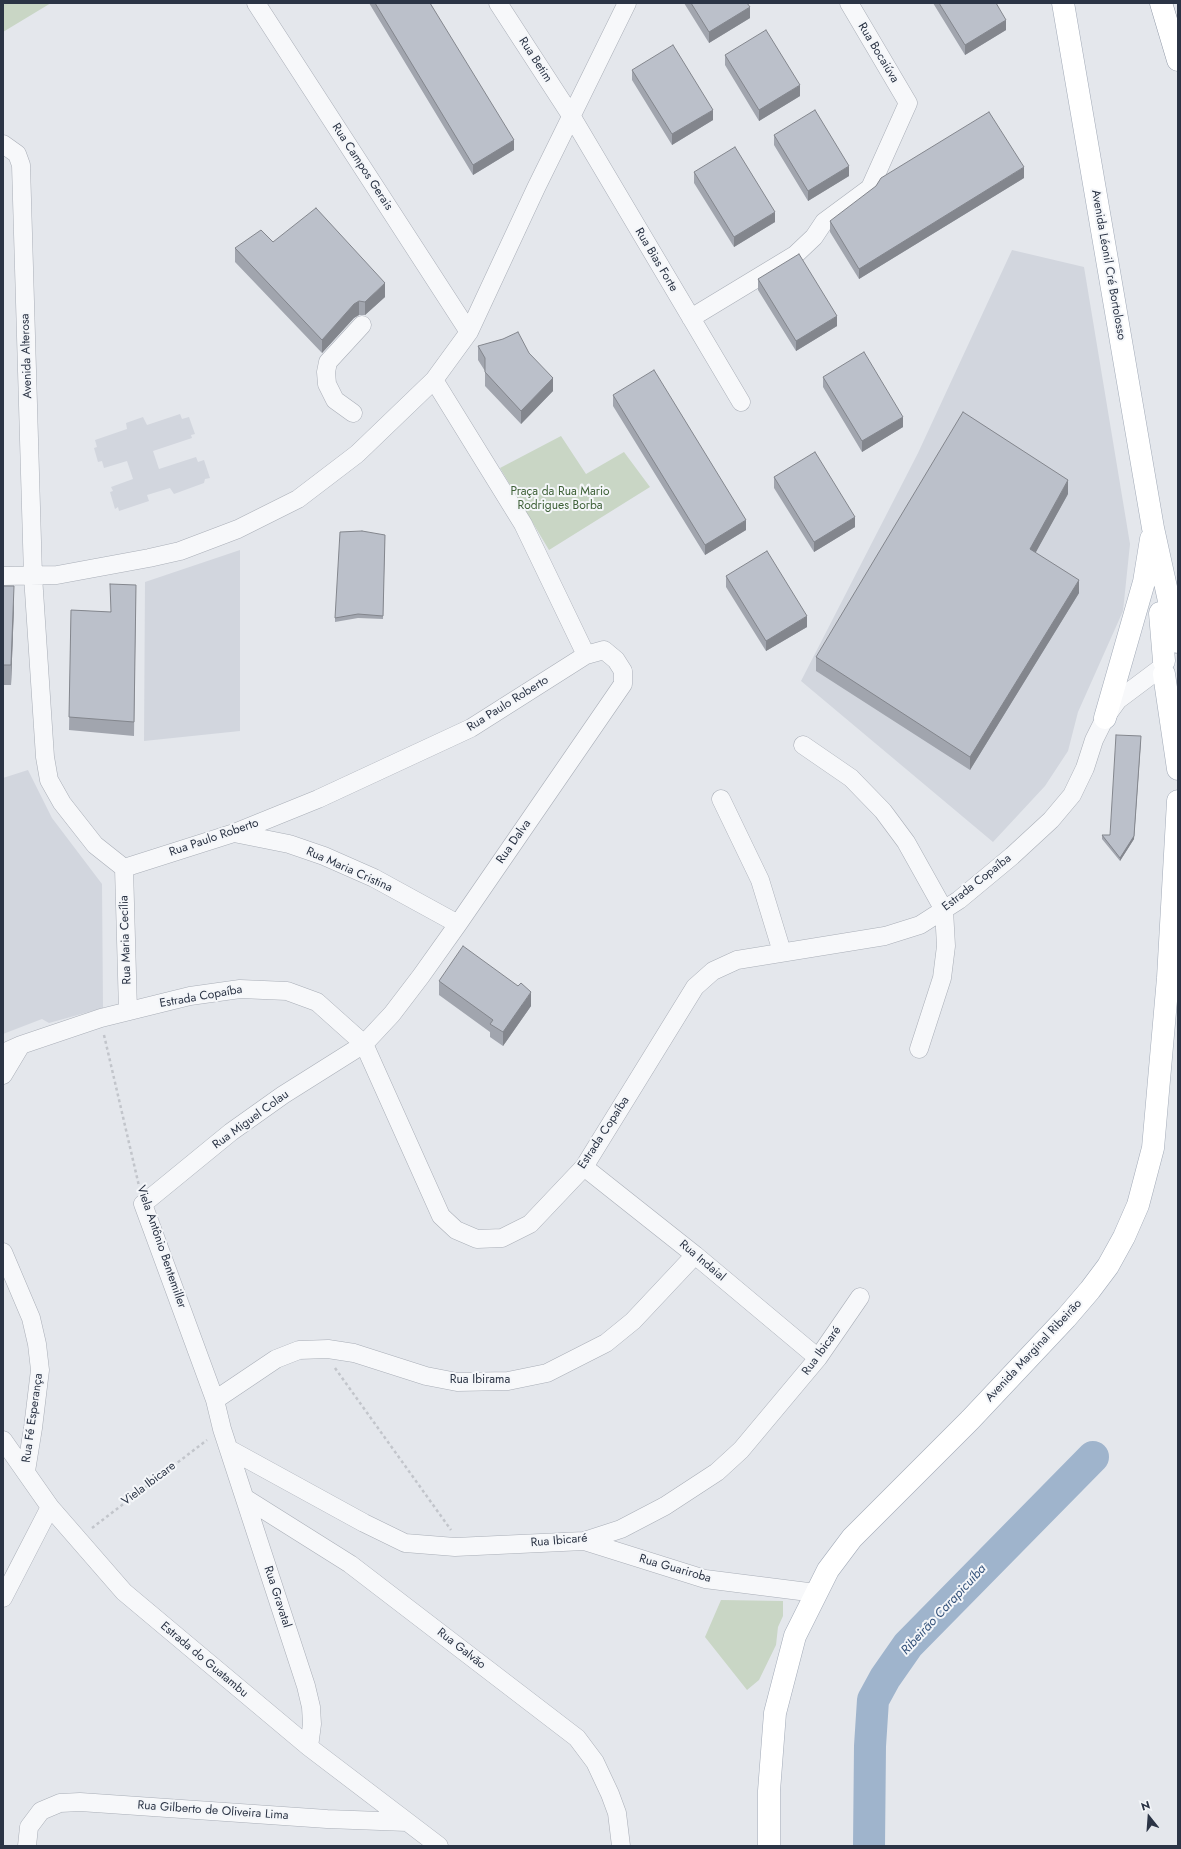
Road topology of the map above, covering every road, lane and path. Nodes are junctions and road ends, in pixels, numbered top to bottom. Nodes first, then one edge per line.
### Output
1 (256, 3) edge
2 (498, 3) edge
3 (627, 3) edge
4 (849, 3) edge
5 (1063, 3) edge
6 (1161, 3) edge
7 (1178, 60) edge
8 (572, 118) junction
9 (3, 144) edge
10 (691, 318) junction
11 (362, 325) dead end
12 (468, 332) junction
13 (434, 380) junction
14 (741, 402) dead end
15 (353, 413) dead end
16 (1153, 528) junction
17 (3, 576) edge
18 (33, 576) junction
19 (1178, 642) edge
20 (586, 655) junction
21 (1169, 667) edge
22 (1105, 718) junction
23 (803, 745) dead end
24 (1178, 769) edge
25 (721, 799) dead end
26 (1178, 801) edge
27 (234, 833) junction
28 (124, 868) junction
29 (944, 910) junction
30 (458, 924) junction
31 (782, 952) junction
32 (128, 1011) junction
33 (100, 1018) junction
34 (364, 1044) junction
35 (21, 1045) junction
36 (919, 1049) dead end
37 (3, 1053) edge
38 (3, 1074) edge
39 (584, 1167) junction
40 (143, 1204) junction
41 (3, 1252) edge
42 (695, 1255) junction
43 (860, 1297) dead end
44 (322, 1349) junction
45 (818, 1358) junction
46 (214, 1400) junction
47 (222, 1429) junction
48 (3, 1440) edge
49 (230, 1449) junction
50 (26, 1471) junction
51 (245, 1498) junction
52 (50, 1508) junction
53 (77, 1540) junction
54 (584, 1541) junction
55 (463, 1546) junction
56 (816, 1593) junction
57 (3, 1598) edge
58 (309, 1747) junction
59 (407, 1822) junction
60 (27, 1846) edge
61 (439, 1846) edge
62 (621, 1846) edge
63 (769, 1846) edge

1 - 12 street, Rua Campos Gerais
2 - 8 street, Rua Betim
3 - 8 street
4 - 10 street, Rua Bocaiúva
5 - 16 main road, Avenida Léonil Cré Bortolosso
6 - 7 main road
8 - 10 street, Rua Bias Forte
8 - 12 street
9 - 18 street, Avenida Alterosa
10 - 14 street, Rua Bias Forte
11 - 15 street
12 - 13 street
13 - 18 street
13 - 20 street
16 - 19 main road, Avenida Léonil Cré Bortolosso
16 - 21 main road, Avenida Léonil Cré Bortolosso
16 - 22 main road
17 - 18 street
18 - 28 street
20 - 27 street, Rua Paulo Roberto
20 - 30 street, Rua Dalva
21 - 22 street, Estrada Copaíba
21 - 24 main road, Avenida Léonil Cré Bortolosso
22 - 29 street, Estrada Copaíba
23 - 29 street
25 - 31 street
26 - 56 main road, Avenida Marginal Ribeirão
27 - 28 street, Rua Paulo Roberto
27 - 30 street, Rua Maria Cristina
28 - 32 street, Rua Maria Cecília
29 - 31 street, Estrada Copaíba
29 - 36 street
30 - 34 street, Rua Dalva
31 - 39 street, Estrada Copaíba
32 - 33 street, Estrada Copaíba
32 - 34 street, Estrada Copaíba
33 - 35 street, Estrada Copaíba
33 - 40 path, Viela Antônio Bentemiller
34 - 39 street, Estrada Copaíba
34 - 40 street, Rua Miguel Colau
35 - 37 street, Estrada Copaíba
35 - 38 street
39 - 42 street, Rua Indaial
40 - 46 street, Viela Antônio Bentemiller
41 - 50 street, Rua Fé Esperança
42 - 44 street, Rua Ibirama
42 - 45 street, Rua Indaial
43 - 45 street, Rua Ibicaré
44 - 46 street, Rua Ibirama
44 - 55 path
45 - 54 street, Rua Ibicaré
46 - 47 street, Viela Antônio Bentemiller
47 - 49 street, Viela Antônio Bentemiller
47 - 53 path, Viela Ibicare
48 - 50 street, Estrada do Guatambu
49 - 51 street, Rua Gravatal
49 - 55 street, Rua Ibicaré
50 - 52 street, Estrada do Guatambu
51 - 58 street, Rua Gravatal
51 - 62 street, Rua Galvão
52 - 53 street, Estrada do Guatambu
52 - 57 street
53 - 58 street, Estrada do Guatambu
54 - 55 street, Rua Ibicaré
54 - 56 street, Rua Guariroba
56 - 63 main road, Avenida Marginal Ribeirão
58 - 59 street, Estrada do Guatambu
59 - 60 street, Rua Gilberto de Oliveira Lima
59 - 61 street, Estrada do Guatambu

